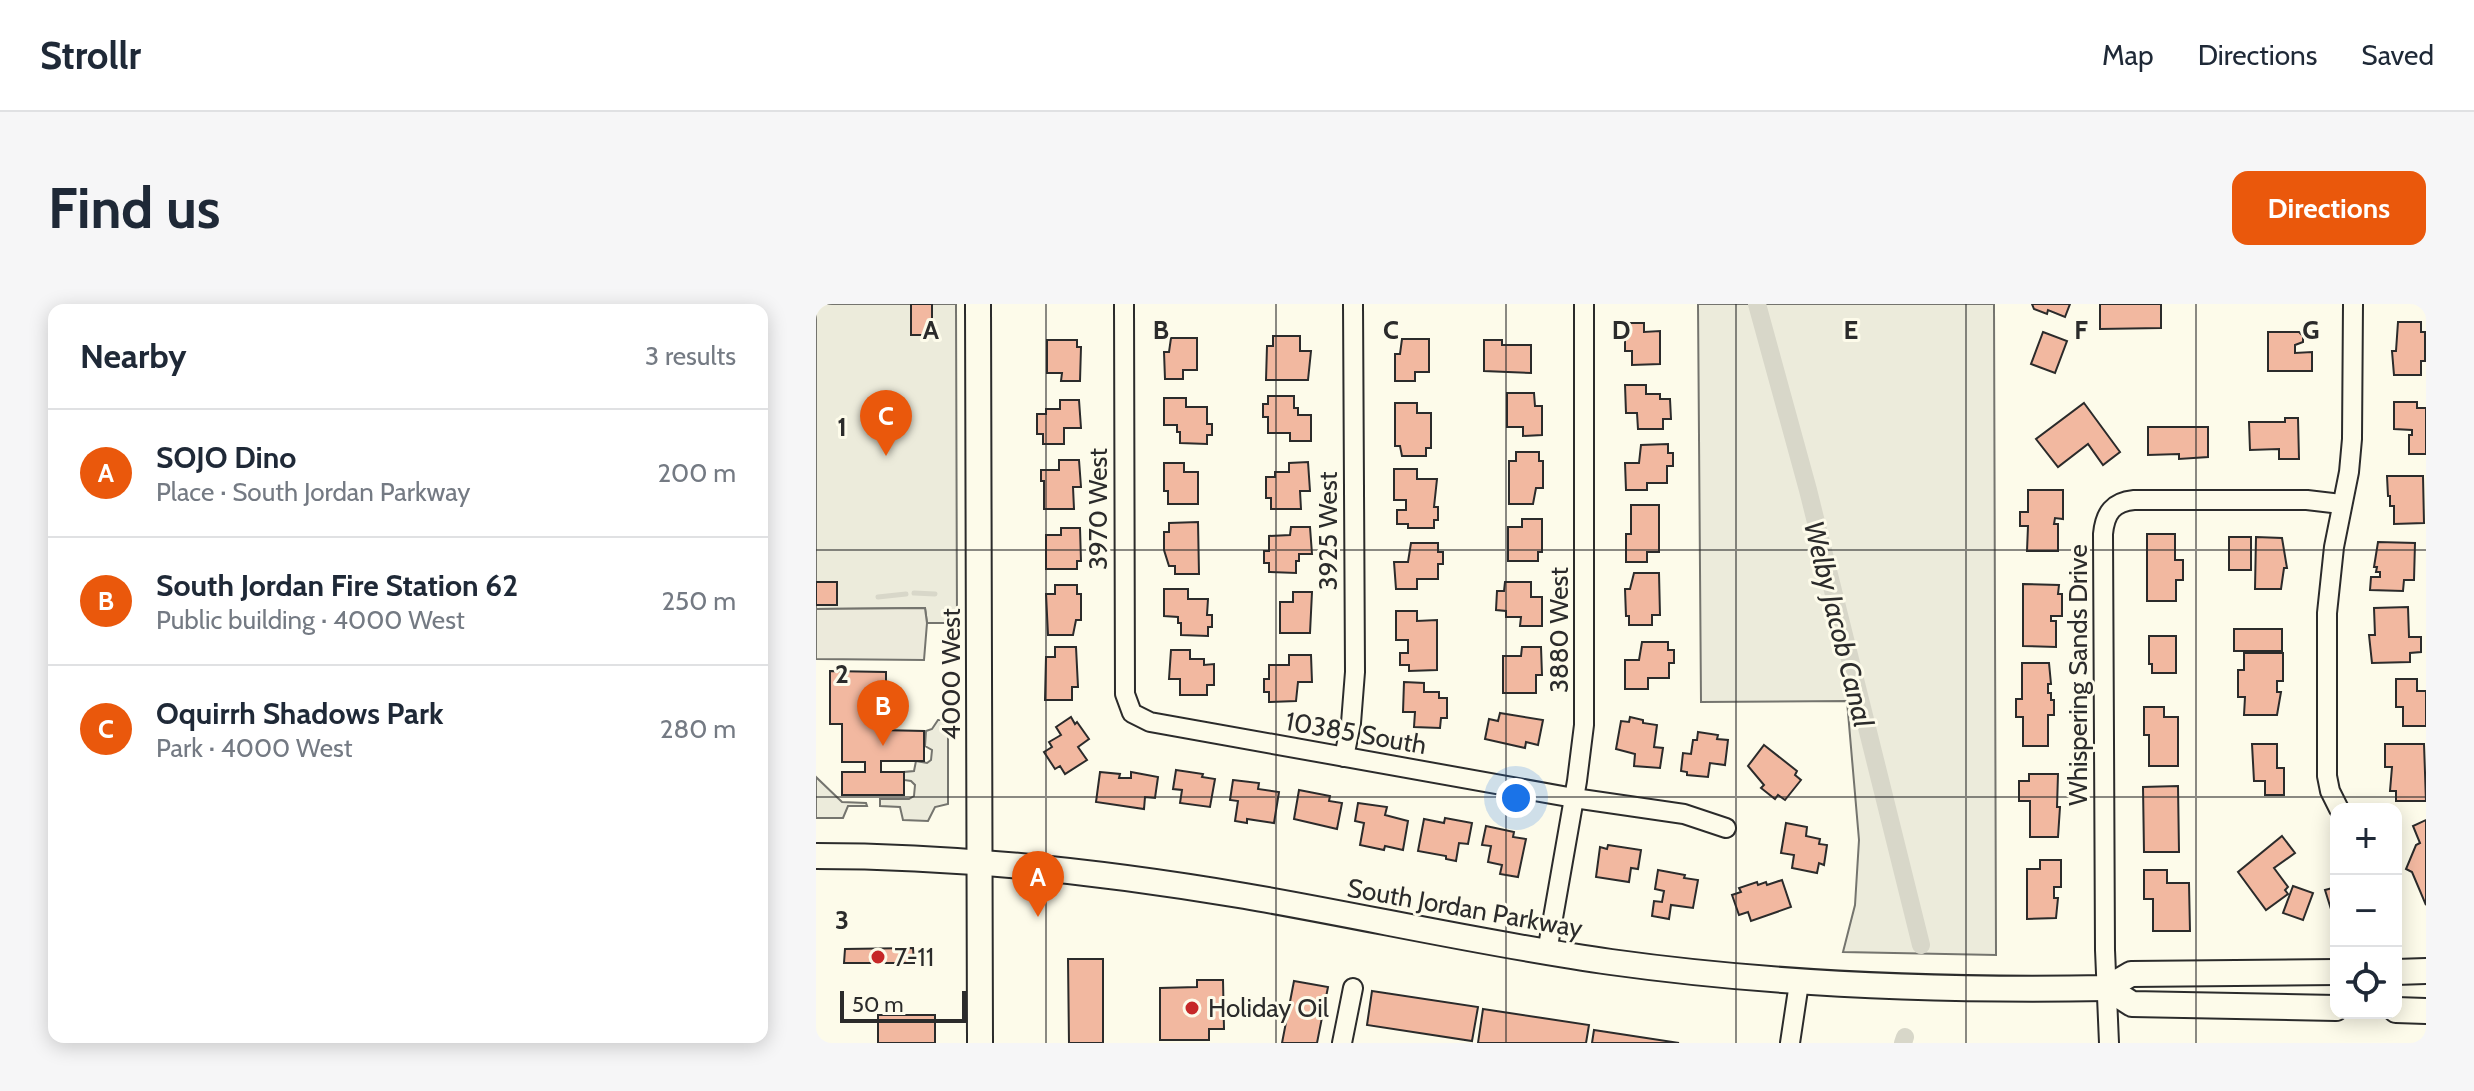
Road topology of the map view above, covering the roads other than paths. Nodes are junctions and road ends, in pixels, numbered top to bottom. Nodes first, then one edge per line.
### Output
1 (978, 304) edge
2 (1124, 304) edge
3 (1353, 304) edge
4 (1584, 304) edge
5 (2353, 304) edge
6 (2341, 504) junction
7 (1132, 713) joint
8 (1344, 757) junction
9 (1574, 798) junction
10 (2336, 803) edge
11 (1726, 828) dead end
12 (816, 856) edge
13 (979, 863) junction
14 (1547, 952) junction
15 (2426, 971) edge
16 (2330, 972) edge
17 (2402, 972) edge
18 (1799, 983) junction
19 (1353, 988) dead end
20 (2107, 988) junction
21 (2330, 1008) edge
22 (2402, 1010) edge
23 (2426, 1011) edge
24 (1348, 1042) edge
25 (980, 1043) edge
26 (1790, 1043) edge
27 (2109, 1043) edge

1 - 13 main road, 4000 West
2 - 7 street, 3970 West
3 - 8 street, 3925 West
4 - 9 street, 3880 West
5 - 6 street
6 - 10 street
6 - 20 street, Whispering Sands Drive
7 - 8 street, 10385 South
8 - 9 street, 10385 South
9 - 11 street, 10385 South
9 - 14 street, 3880 West
12 - 13 main road, South Jordan Parkway
13 - 14 main road, South Jordan Parkway
13 - 25 main road, 4000 West
14 - 18 main road, South Jordan Parkway
15 - 17 main road
16 - 20 main road, South Jordan Parkway
18 - 20 main road, South Jordan Parkway
18 - 26 street
19 - 24 street
20 - 21 main road, South Jordan Parkway
20 - 27 street
22 - 23 main road

